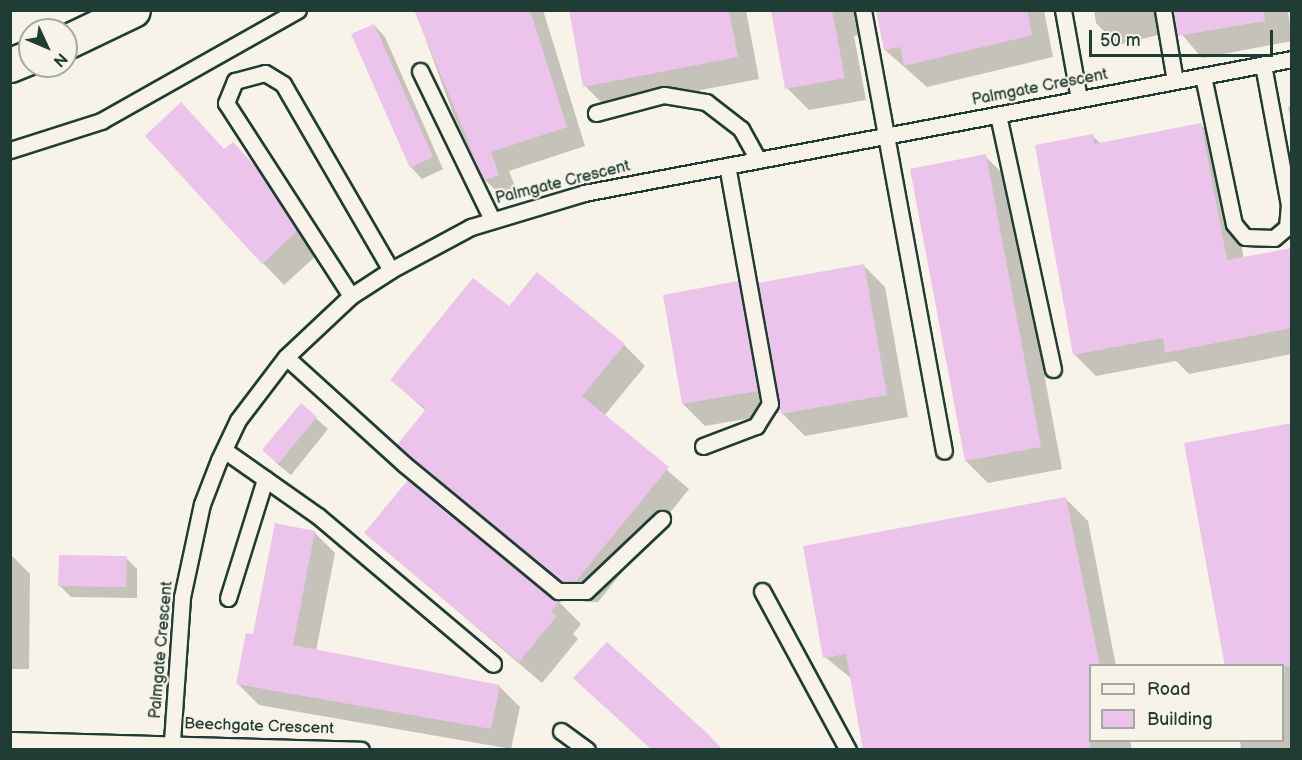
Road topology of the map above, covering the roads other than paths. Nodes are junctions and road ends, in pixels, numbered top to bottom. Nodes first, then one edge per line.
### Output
1 (132, 10) edge
2 (298, 10) edge
3 (863, 10) edge
4 (1062, 10) edge
5 (1163, 10) edge
6 (78, 36) edge
7 (1292, 59) edge
8 (1263, 65) junction
9 (420, 71) dead end
10 (1203, 76) junction
11 (1175, 81) junction
12 (1078, 99) junction
13 (596, 113) dead end
14 (998, 115) junction
15 (890, 135) junction
16 (10, 150) edge
17 (758, 160) junction
18 (727, 166) junction
19 (492, 219) junction
20 (391, 270) junction
21 (351, 296) junction
22 (286, 357) junction
23 (1053, 369) dead end
24 (703, 446) dead end
25 (224, 450) junction
26 (944, 451) dead end
27 (265, 479) junction
28 (662, 519) dead end
29 (762, 591) dead end
30 (228, 598) dead end
31 (493, 664) dead end
32 (561, 731) dead end
33 (10, 740) edge
34 (172, 741) junction
35 (361, 750) edge
36 (587, 750) edge
37 (848, 750) edge

1 - 6 main road
2 - 16 lane
3 - 15 lane
4 - 12 lane
5 - 11 lane
7 - 8 lane, Palmgate Crescent
8 - 10 lane, Palmgate Crescent
8 - 10 lane
9 - 19 lane
10 - 11 lane, Palmgate Crescent
11 - 12 lane, Palmgate Crescent
12 - 14 lane, Palmgate Crescent
13 - 17 lane
14 - 15 lane, Palmgate Crescent
14 - 23 lane
15 - 17 lane, Palmgate Crescent
15 - 26 lane
17 - 18 lane, Palmgate Crescent
18 - 19 lane, Palmgate Crescent
18 - 24 lane
19 - 20 lane, Palmgate Crescent
20 - 21 lane, Palmgate Crescent
20 - 21 lane
21 - 22 lane, Palmgate Crescent
22 - 25 lane, Palmgate Crescent
22 - 28 lane
25 - 27 lane
25 - 34 lane, Palmgate Crescent
27 - 30 lane
27 - 31 lane
29 - 37 lane
32 - 36 lane
33 - 34 lane, Beechgate Crescent
34 - 35 lane, Beechgate Crescent

